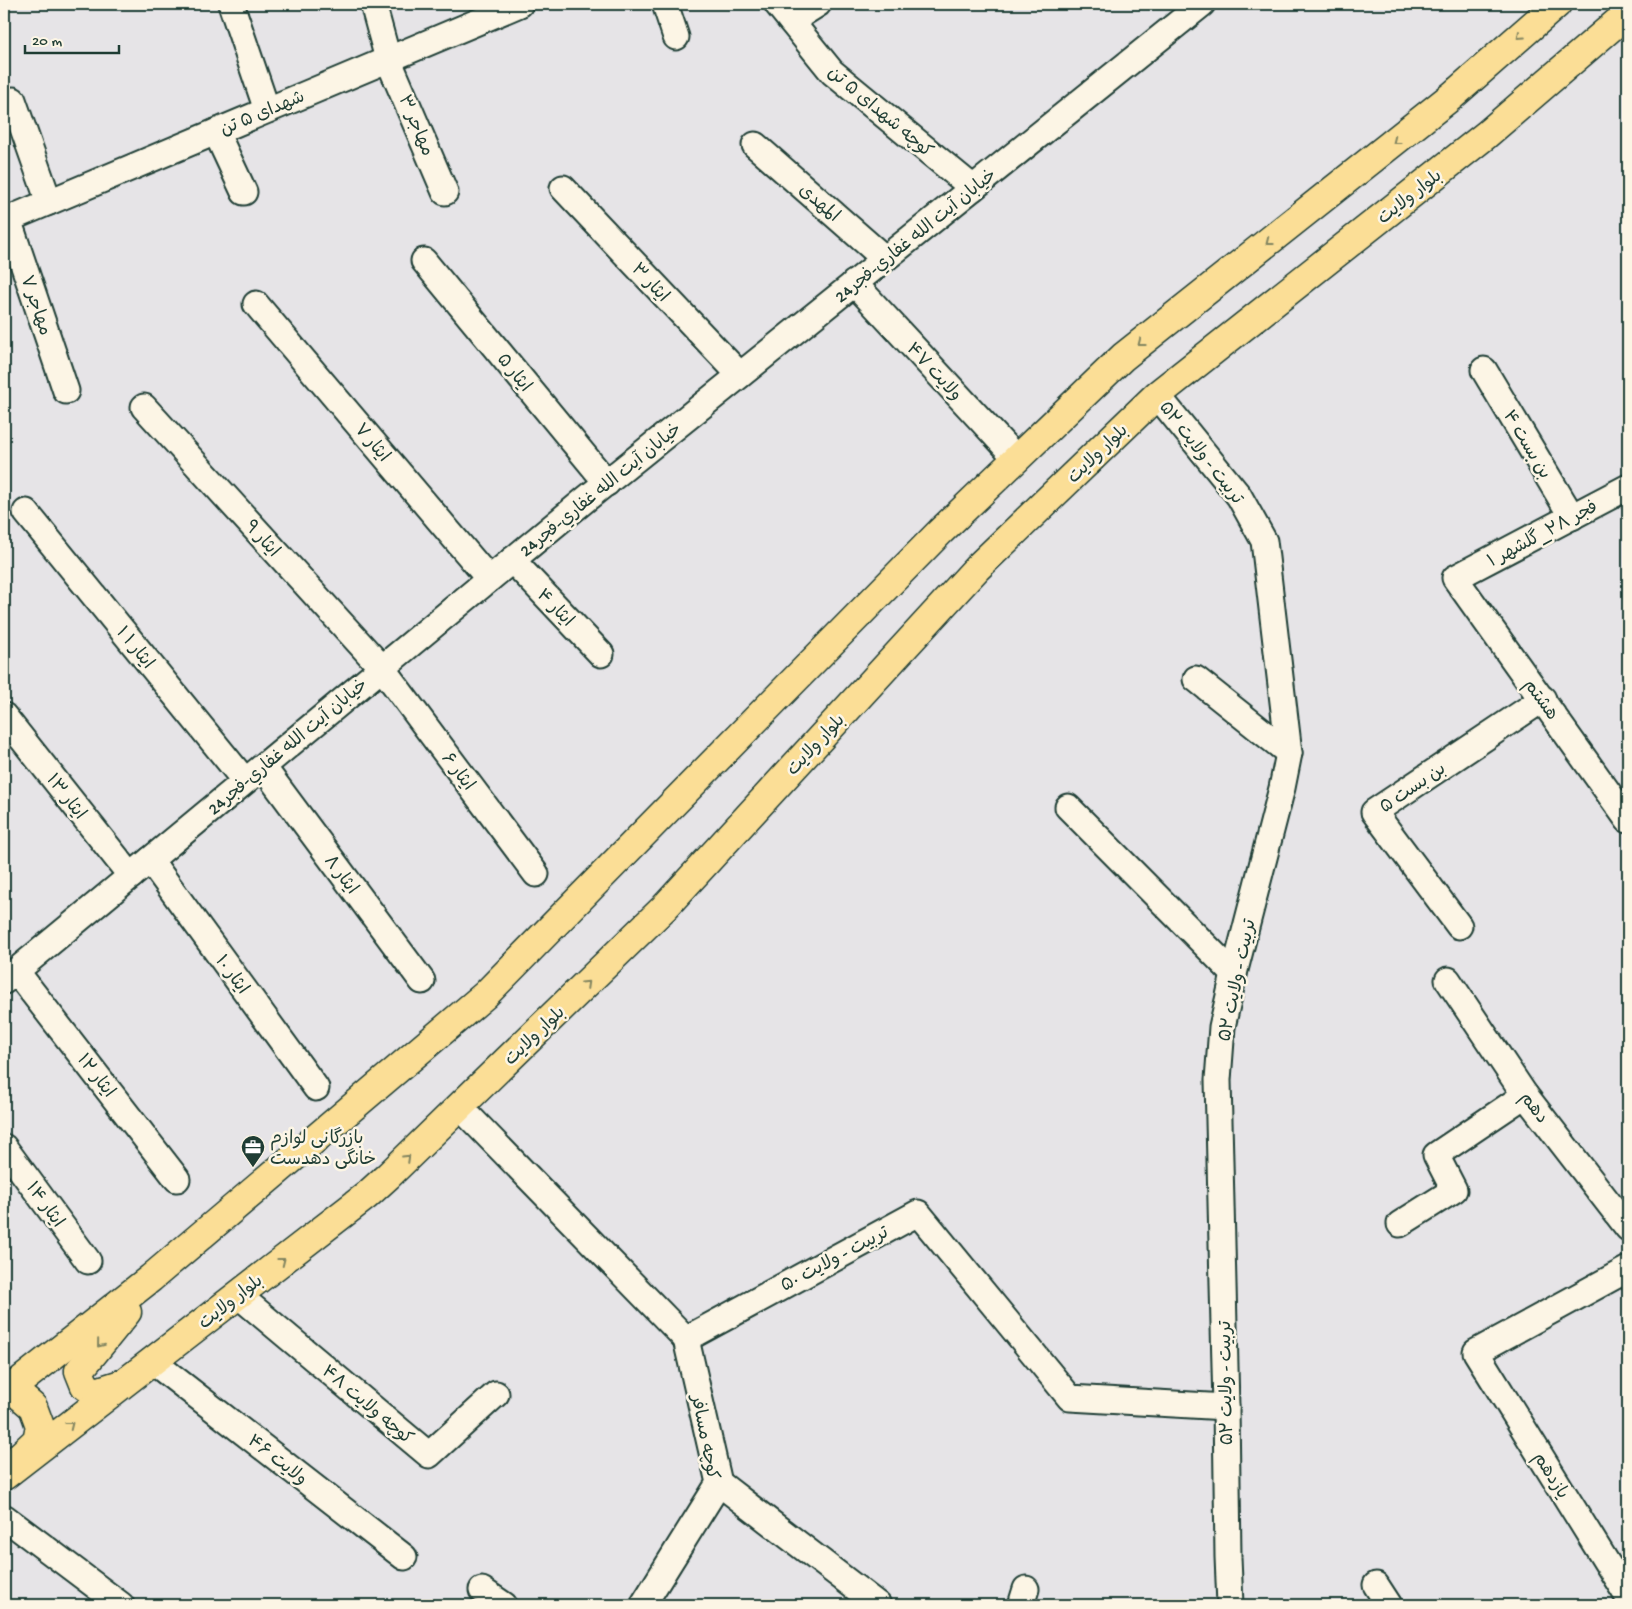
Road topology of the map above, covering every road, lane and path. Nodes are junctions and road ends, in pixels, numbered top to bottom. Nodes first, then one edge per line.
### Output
1 (231, 4) edge
2 (373, 4) edge
3 (665, 4) edge
4 (818, 4) edge
5 (1202, 4) edge
6 (1557, 4) edge
7 (512, 5) edge
8 (784, 12) edge
9 (1628, 13) edge
10 (676, 37) dead end
11 (388, 59) junction
12 (13, 100) dead end
13 (266, 110) junction
14 (216, 132) junction
15 (755, 146) dead end
16 (563, 188) dead end
17 (973, 188) junction
18 (244, 192) dead end
19 (445, 192) dead end
20 (49, 202) junction
21 (6, 220) edge
22 (885, 259) junction
23 (424, 261) dead end
24 (854, 283) junction
25 (256, 304) dead end
26 (1484, 370) dead end
27 (740, 376) junction
28 (66, 391) dead end
29 (1157, 396) junction
30 (144, 408) dead end
31 (1016, 459) junction
32 (607, 482) junction
33 (1628, 487) edge
34 (26, 512) dead end
35 (1572, 517) junction
36 (512, 560) junction
37 (1455, 578) joint
38 (489, 579) junction
39 (601, 654) dead end
40 (382, 668) junction
41 (1196, 679) dead end
42 (1543, 699) junction
43 (4, 716) edge
44 (1289, 753) junction
45 (254, 774) junction
46 (1068, 807) dead end
47 (1628, 820) edge
48 (150, 860) junction
49 (536, 874) dead end
50 (131, 876) junction
51 (1459, 926) dead end
52 (1234, 974) junction
53 (10, 976) edge
54 (1448, 980) dead end
55 (422, 981) dead end
56 (316, 1088) dead end
57 (1525, 1095) junction
58 (460, 1107) junction
59 (4, 1147) edge
60 (177, 1179) dead end
61 (1400, 1224) dead end
62 (1628, 1228) edge
63 (88, 1261) dead end
64 (1628, 1269) edge
65 (151, 1278) junction
66 (238, 1295) junction
67 (686, 1339) junction
68 (152, 1361) junction
69 (124, 1383) junction
70 (7, 1391) edge
71 (496, 1394) dead end
72 (1226, 1407) junction
73 (4, 1472) edge
74 (4, 1476) edge
75 (718, 1483) junction
76 (4, 1517) edge
77 (404, 1557) dead end
78 (482, 1590) dead end
79 (1628, 1598) edge
80 (121, 1605) edge
81 (504, 1605) edge
82 (643, 1605) edge
83 (878, 1605) edge
84 (1230, 1605) edge

1 - 13 street
2 - 11 street, مهاجر ۳
3 - 10 street
4 - 8 street
5 - 17 street, خيابان آيت الله غفاري-فجر24
6 -> 31 main road
7 - 11 street, شهدای ۵ تن
8 - 17 street, کوچه شهدای ۵ تن
9 - 29 main road, بلوار ولایت
11 - 13 street, شهدای ۵ تن
11 - 19 street, مهاجر ۳
12 - 20 street
13 - 14 street, شهدای ۵ تن
14 - 18 street
14 - 20 street, شهدای ۵ تن
15 - 22 street, المهدی
16 - 27 street, ایثار ۳
17 - 22 street, خيابان آيت الله غفاري-فجر24
20 - 21 street, شهدای ۵ تن
21 - 28 street, مهاجر ۷
22 - 24 street, خيابان آيت الله غفاري-فجر24
23 - 32 street, ایثار ۵
24 - 27 street, خيابان آيت الله غفاري-فجر24
24 - 31 street, ولایت ۴۷
25 - 38 street, ایثار ۷
26 - 35 street, بن بست ۴
27 - 32 street, خيابان آيت الله غفاري-فجر24
29 - 44 street, تربیت - ولایت ۵۲
58 -> 29 main road, بلوار ولایت
30 - 40 street, ایثار ۹
31 - 65 main road
32 - 36 street, خيابان آيت الله غفاري-فجر24
33 - 35 street, فجر ۲۸_گلشهر ۱
34 - 45 street, ایثار ۱ ۱
35 - 37 street, فجر ۲۸_گلشهر ۱
36 - 38 street, خيابان آيت الله غفاري-فجر24
36 - 39 street, ایثار ۴
37 - 42 street, هشتم
38 - 40 street, خيابان آيت الله غفاري-فجر24
40 - 45 street, خيابان آيت الله غفاري-فجر24
40 - 49 street, ایثار ۶
41 - 44 street
42 - 47 street, هشتم
42 - 51 street, بن بست ۵
43 - 50 street, ایثار ۱۳
44 - 52 street, تربیت - ولایت ۵۲
45 - 48 street, خيابان آيت الله غفاري-فجر24
45 - 55 street, ایثار ۸
46 - 52 street
48 - 50 street, خيابان آيت الله غفاري-فجر24
48 - 56 street, ایثار ۱۰
50 - 53 street, خيابان آيت الله غفاري-فجر24
52 - 72 street, تربیت - ولایت ۵۲
53 - 60 street, ایثار ۱۲
54 - 57 street, دهم
57 - 61 street
57 - 62 street, دهم
66 -> 58 main road, بلوار ولایت
58 - 67 street
59 - 63 street, ایثار ۱۴
64 - 79 street, یازدهم
65 -> 69 main road
65 - 70 main road
66 - 68 main road, بلوار ولایت
66 - 71 street, کوچه ولایت ۴۸
67 - 72 street, تربیت - ولایت ۵۰
67 - 75 street, کوچه مسافر
68 - 69 main road, بلوار ولایت
68 - 77 street, ولایت ۴۶
74 -> 69 main road, بلوار ولایت
70 - 73 main road
72 - 84 street, تربیت - ولایت ۵۲
75 - 82 street, کوچه مسافر
75 - 83 street
76 - 80 street
78 - 81 street

